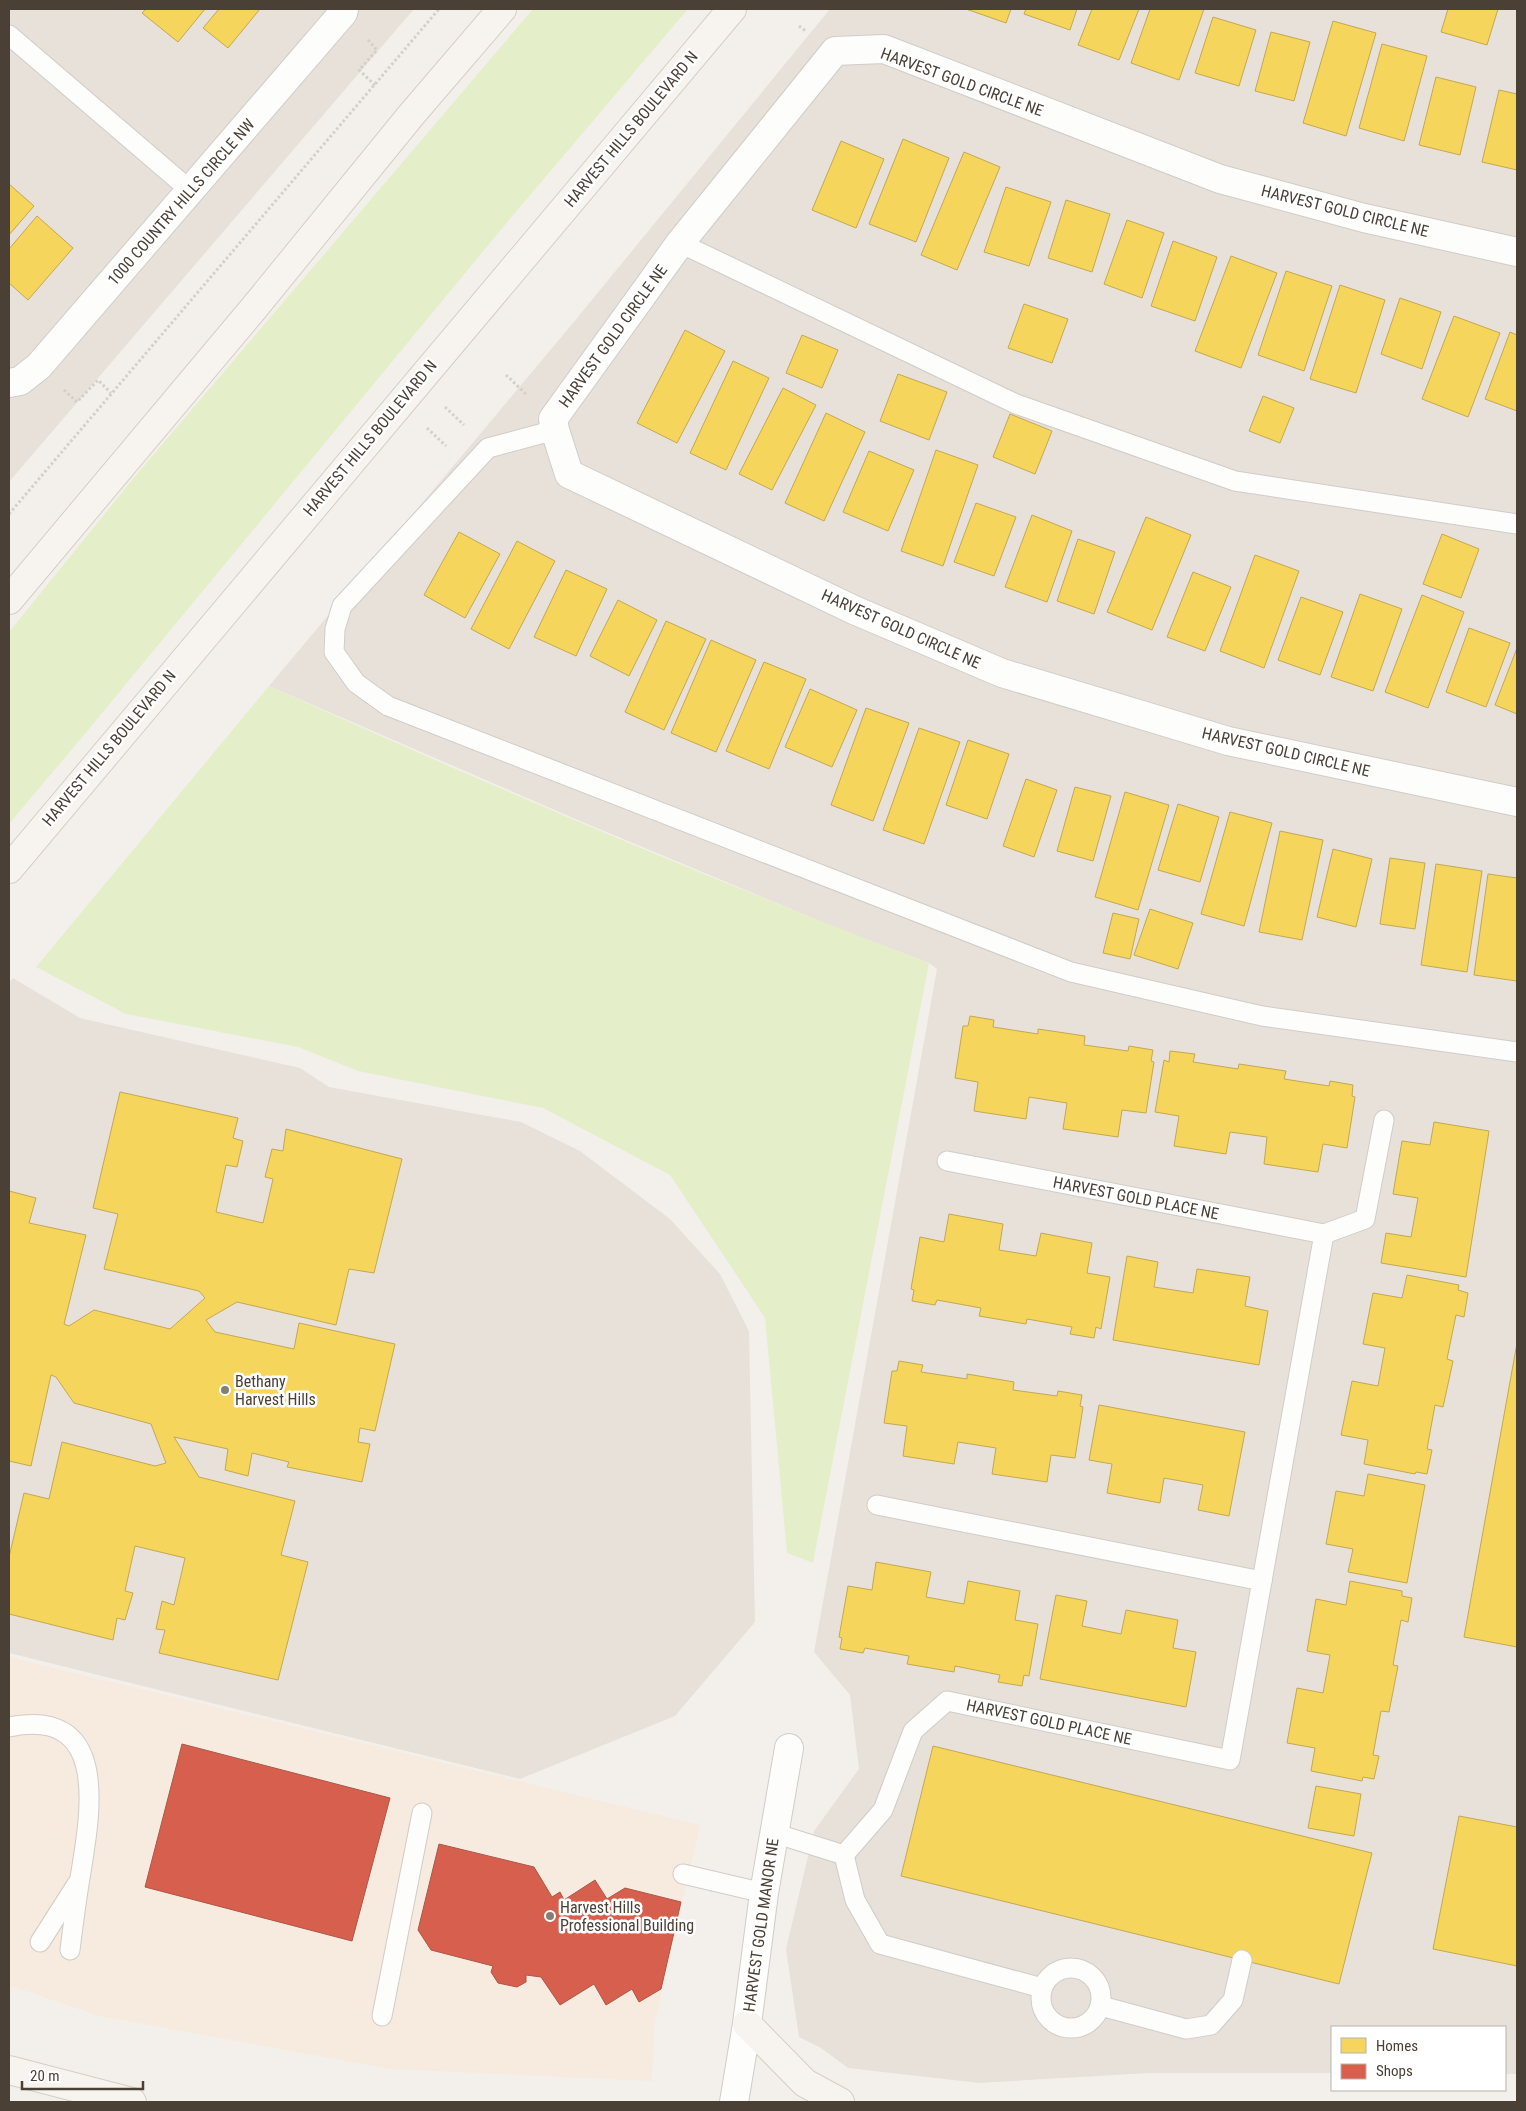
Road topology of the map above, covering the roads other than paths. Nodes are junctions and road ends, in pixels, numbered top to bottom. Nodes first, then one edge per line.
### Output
1 (502, 9) edge
2 (732, 9) edge
3 (343, 11) edge
4 (9, 35) edge
5 (190, 191) junction
6 (680, 244) junction
7 (1517, 252) edge
8 (9, 383) edge
9 (555, 430) junction
10 (1517, 524) edge
11 (9, 600) edge
12 (1517, 802) edge
13 (9, 869) edge
14 (1517, 1052) edge
15 (1384, 1120) dead end
16 (947, 1161) dead end
17 (1324, 1234) junction
18 (877, 1505) dead end
19 (1262, 1581) junction
20 (9, 1727) edge
21 (789, 1748) dead end
22 (422, 1813) dead end
23 (774, 1833) junction
24 (844, 1854) junction
25 (683, 1874) dead end
26 (80, 1878) junction
27 (764, 1893) junction
28 (40, 1942) dead end
29 (70, 1950) dead end
30 (1242, 1960) dead end
31 (1042, 1988) junction
32 (1101, 2006) junction
33 (382, 2016) dead end
34 (747, 2024) junction
35 (9, 2070) edge
36 (132, 2102) edge
37 (734, 2102) edge
38 (840, 2102) edge

1 - 11 main road
2 - 13 main road, HARVEST HILLS BOULEVARD N
3 - 5 street, 1000 COUNTRY HILLS CIRCLE NW
4 - 5 lane
5 - 8 street, 1000 COUNTRY HILLS CIRCLE NW
6 - 7 street, HARVEST GOLD CIRCLE NE
6 - 9 street, HARVEST GOLD CIRCLE NE
6 - 10 lane
9 - 12 street, HARVEST GOLD CIRCLE NE
9 - 14 lane
15 - 17 lane
16 - 17 lane, HARVEST GOLD PLACE NE
17 - 19 lane, HARVEST GOLD PLACE NE
18 - 19 lane
19 - 24 lane, HARVEST GOLD PLACE NE
20 - 26 lane
21 - 23 street, HARVEST GOLD MANOR NE
22 - 33 lane
23 - 24 lane
23 - 27 street, HARVEST GOLD MANOR NE
24 - 31 lane
25 - 27 lane
26 - 28 lane
26 - 29 lane
27 - 34 street, HARVEST GOLD MANOR NE
30 - 32 lane
31 - 32 lane
31 - 32 lane
34 - 37 street, HARVEST GOLD MANOR NE
34 - 38 main road
35 - 36 main road

